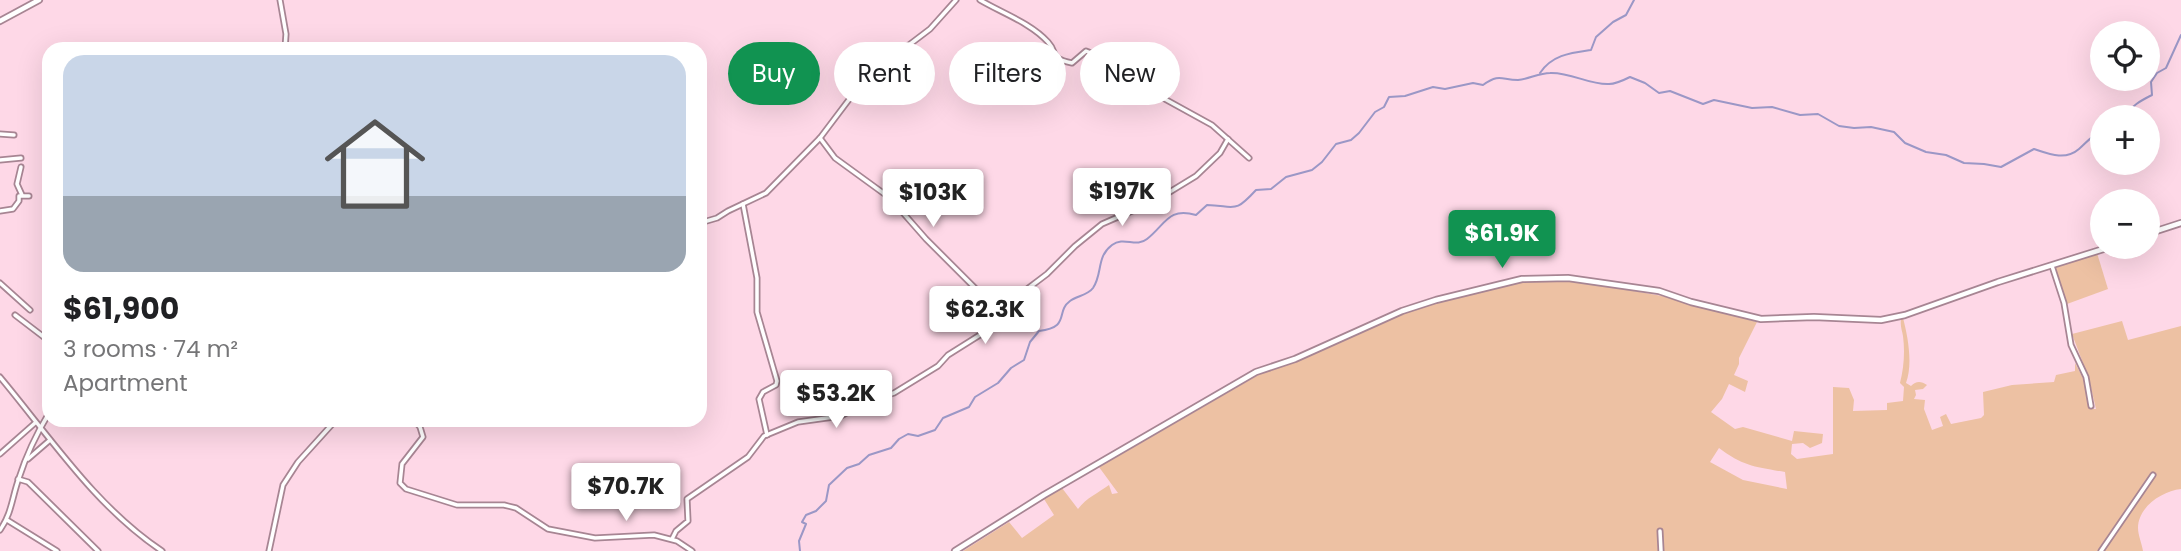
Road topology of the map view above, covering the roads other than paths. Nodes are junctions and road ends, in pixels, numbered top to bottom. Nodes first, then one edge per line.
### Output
1 (39, 0) edge
2 (280, 0) edge
3 (956, 0) edge
4 (980, 0) edge
5 (0, 21) edge
6 (285, 42) edge
7 (0, 134) edge
8 (14, 135) dead end
9 (820, 138) junction
10 (1228, 139) junction
11 (20, 158) dead end
12 (1249, 158) dead end
13 (0, 160) edge
14 (21, 167) dead end
15 (22, 195) junction
16 (29, 196) dead end
17 (743, 204) junction
18 (0, 211) edge
19 (707, 221) edge
20 (2181, 223) edge
21 (2160, 230) edge
22 (2090, 254) edge
23 (2052, 266) junction
24 (0, 283) edge
25 (30, 310) dead end
26 (999, 312) junction
27 (15, 315) dead end
28 (42, 336) edge
29 (0, 377) edge
30 (2091, 406) dead end
31 (35, 423) junction
32 (42, 423) edge
33 (330, 427) edge
34 (420, 427) edge
35 (39, 428) junction
36 (766, 435) junction
37 (50, 440) junction
38 (0, 454) edge
39 (26, 461) junction
40 (2153, 475) dead end
41 (18, 479) junction
42 (7, 520) junction
43 (0, 530) edge
44 (1660, 531) dead end
45 (672, 540) junction
46 (57, 551) edge
47 (97, 551) edge
48 (162, 551) edge
49 (270, 551) edge
50 (692, 551) edge
51 (955, 551) edge
52 (1661, 551) edge
53 (2101, 551) edge

1 - 5 street
2 - 6 street
3 - 9 street
4 - 10 street
7 - 8 street
9 - 17 street
9 - 26 street
10 - 12 street
10 - 26 street
11 - 13 street
14 - 15 street
15 - 16 street
15 - 18 street
17 - 19 street
17 - 36 street
20 - 21 street
22 - 23 street
23 - 30 street
23 - 51 street
24 - 25 street
26 - 36 street
27 - 28 street
29 - 31 street
31 - 35 street
31 - 38 street
32 - 35 street
33 - 49 street
34 - 45 street
35 - 37 street
35 - 39 street
36 - 45 street
37 - 39 street
37 - 48 street
39 - 41 street
40 - 53 street
41 - 42 street
41 - 47 street
42 - 43 street
42 - 46 street
44 - 52 street
45 - 50 street

